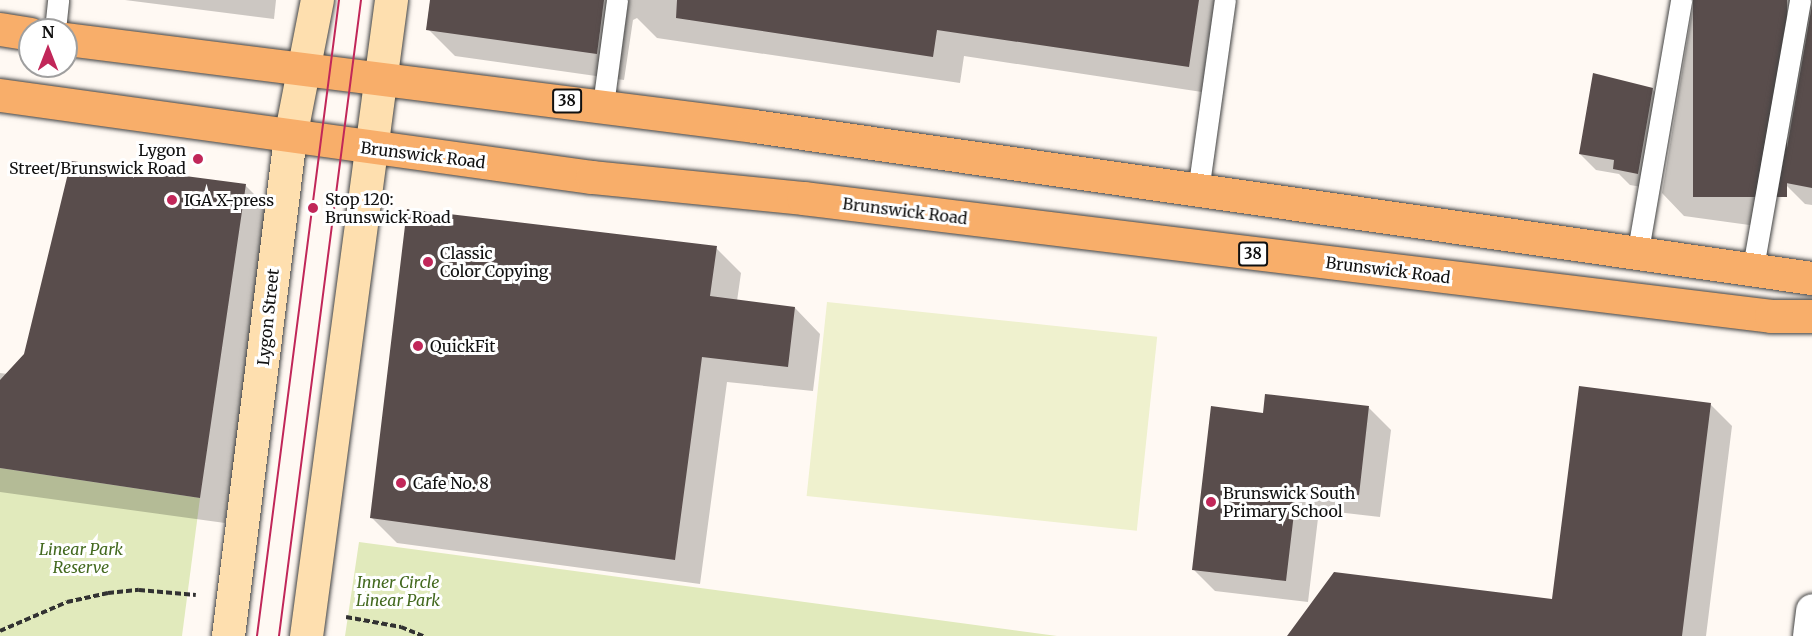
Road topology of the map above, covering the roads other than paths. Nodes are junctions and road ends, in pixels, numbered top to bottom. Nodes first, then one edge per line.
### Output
1 (58, 0) edge
2 (317, 0) edge
3 (391, 0) edge
4 (617, 0) edge
5 (1225, 0) edge
6 (1681, 0) edge
7 (1800, 0) edge
8 (56, 18) edge
9 (0, 29) edge
10 (18, 32) edge
11 (78, 41) edge
12 (300, 71) junction
13 (380, 78) junction
14 (0, 95) edge
15 (603, 105) junction
16 (290, 137) junction
17 (370, 149) junction
18 (1198, 191) junction
19 (1638, 250) junction
20 (1753, 267) junction
21 (1812, 278) edge
22 (1812, 316) edge
23 (1812, 610) edge
24 (228, 636) edge
25 (306, 636) edge
26 (1809, 636) edge

1 - 8 lane
2 - 12 street, Lygon Street
3 - 13 street
4 - 15 lane
5 - 18 lane
6 - 19 lane
7 - 20 lane
9 - 10 main road
11 - 12 main road, 38
12 - 13 main road, 38
12 - 16 street, Lygon Street
13 - 15 main road, 38
13 - 17 street
14 - 16 main road, Brunswick Road / 38
15 - 18 main road, 38
16 - 17 main road, Brunswick Road / 38
16 - 24 street, Lygon Street
17 - 22 main road, Brunswick Road / 38
17 - 25 street
18 - 19 main road, 38
19 - 20 main road, 38
20 - 21 main road, 38
23 - 26 street

